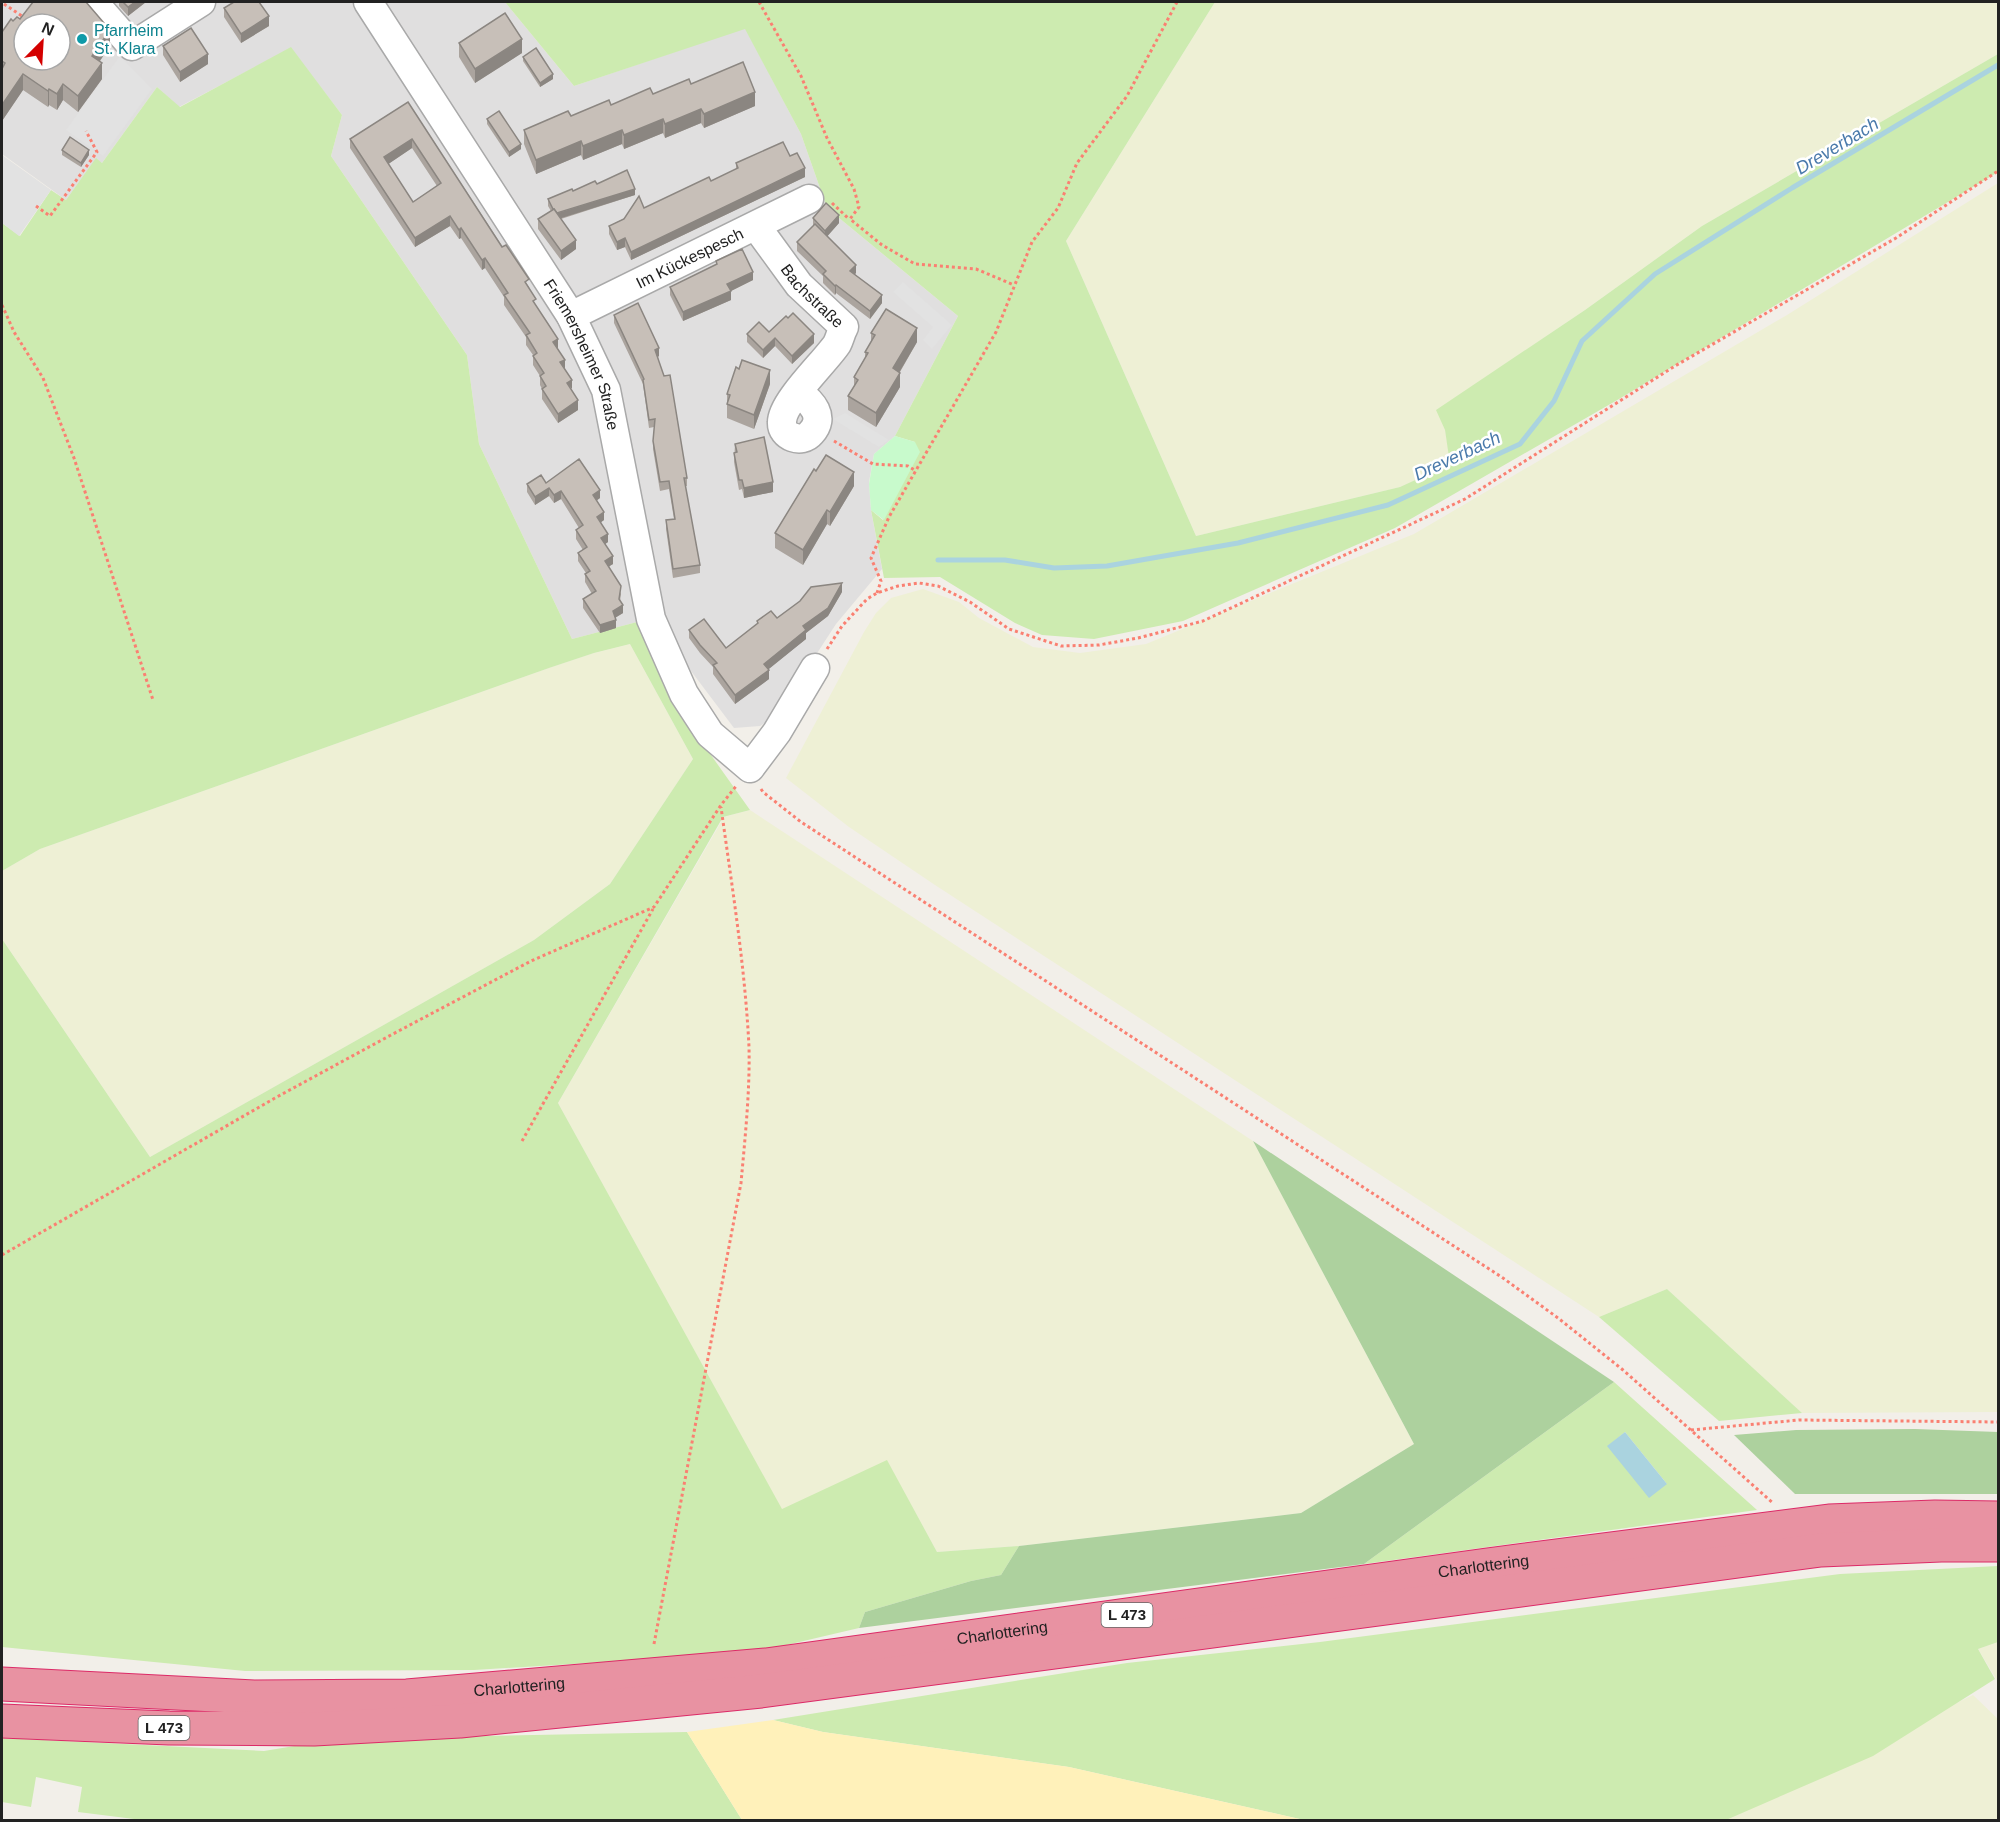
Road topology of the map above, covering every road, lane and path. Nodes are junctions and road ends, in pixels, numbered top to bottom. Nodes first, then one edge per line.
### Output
1 (201, 2) edge
2 (368, 2) edge
3 (759, 2) edge
4 (1177, 2) edge
5 (2, 4) edge
6 (96, 5) dead end
7 (31, 11) edge
8 (86, 131) dead end
9 (1998, 171) edge
10 (809, 199) dead end
11 (36, 206) dead end
12 (756, 226) junction
13 (1014, 285) junction
14 (2, 305) edge
15 (571, 316) junction
16 (814, 429) joint
17 (916, 471) junction
18 (877, 592) junction
19 (815, 668) joint
20 (153, 700) dead end
21 (750, 768) junction
22 (721, 805) junction
23 (654, 907) junction
24 (522, 1141) dead end
25 (2, 1255) edge
26 (1998, 1422) edge
27 (1691, 1430) junction
28 (1777, 1506) dead end
29 (1998, 1518) edge
30 (1998, 1545) edge
31 (654, 1644) dead end
32 (2, 1684) edge
33 (5, 1723) edge

1 - 6 street
2 - 15 street, Friemersheimer Straße
3 - 13 path
4 - 13 path
5 - 7 path
8 - 11 path
9 - 18 path
10 - 12 street, Im Kückespesch
12 - 15 street, Im Kückespesch
12 - 16 street, Bachstraße
13 - 17 path
14 - 20 path
15 - 21 street, Friemersheimer Straße
16 - 17 path
17 - 18 path
18 - 19 path
19 - 21 street
21 - 22 path
21 - 27 path
22 - 23 path
22 - 31 path
23 - 24 path
23 - 25 path
26 - 27 path
27 - 28 path
29 - 32 highway, Charlottering / L 473
30 - 33 highway, Charlottering / L 473

